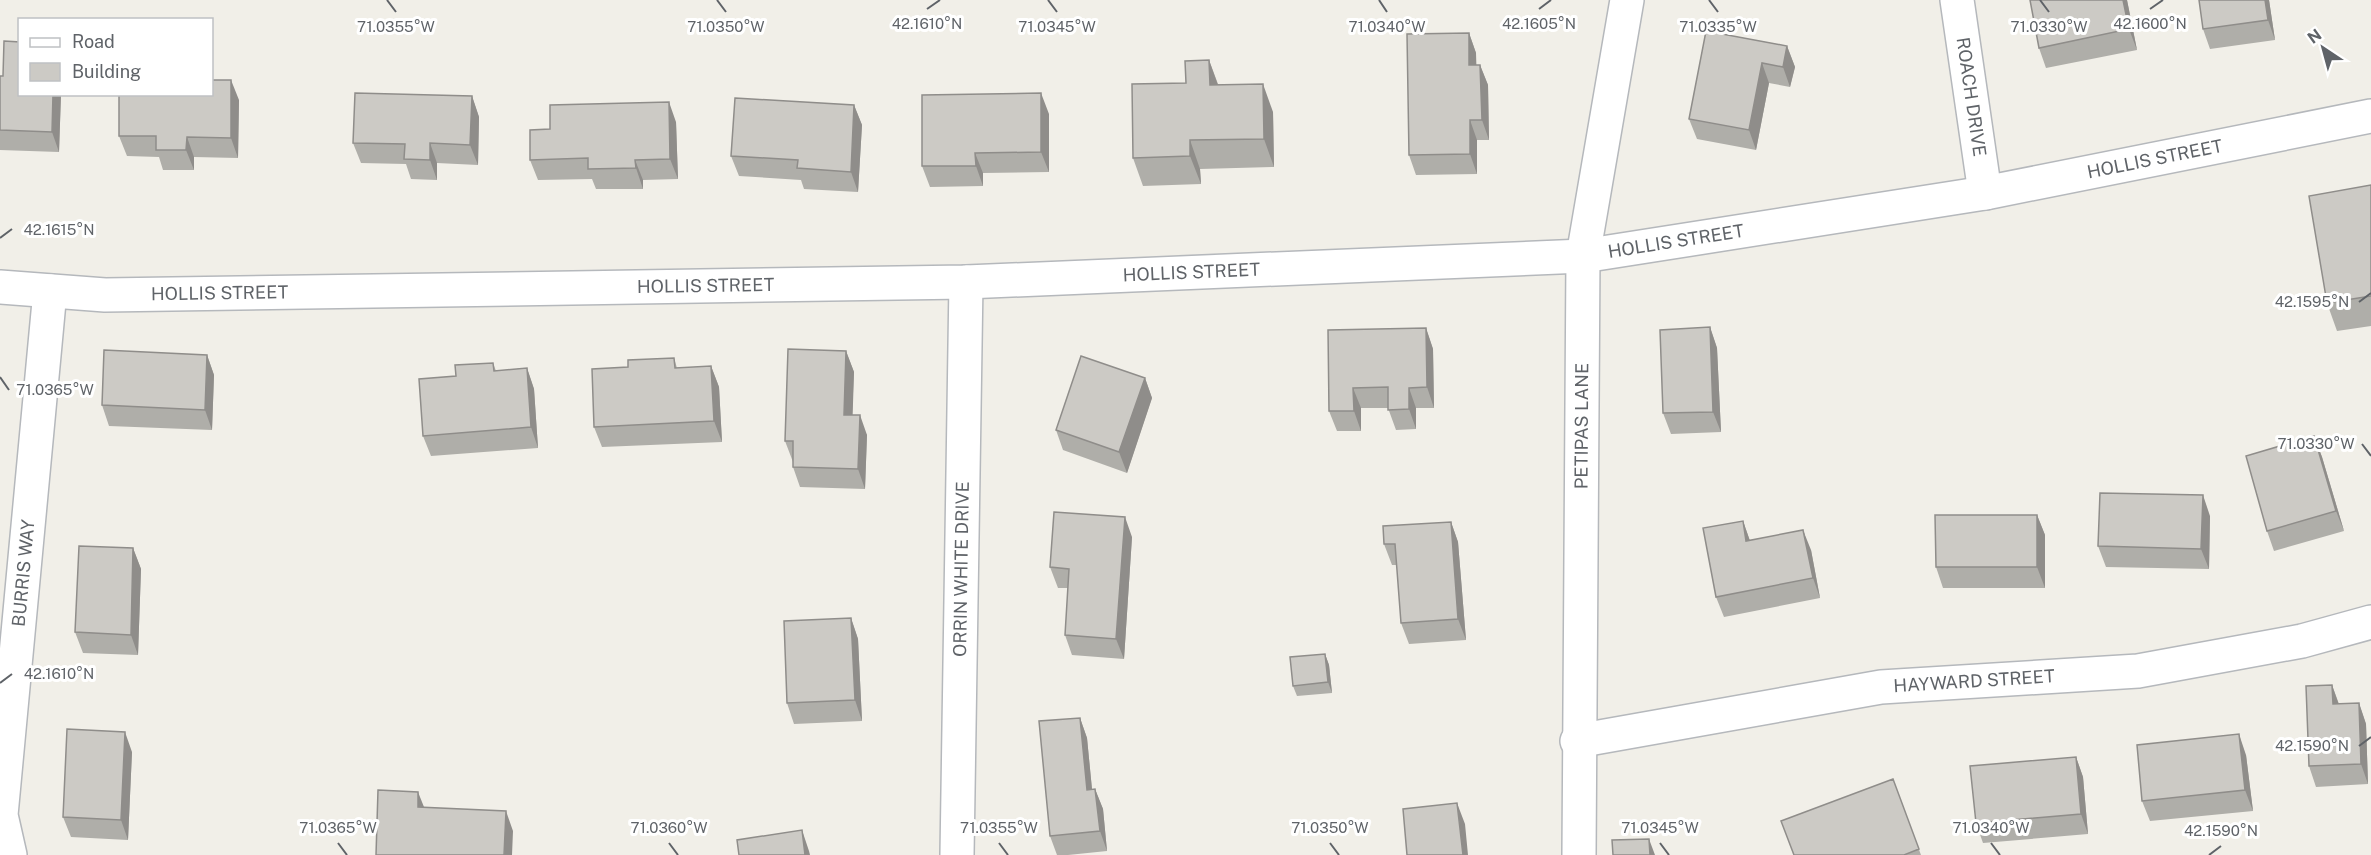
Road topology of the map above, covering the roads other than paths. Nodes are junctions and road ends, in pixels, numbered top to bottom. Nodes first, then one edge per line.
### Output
1 (1627, 0) edge
2 (1957, 0) edge
3 (2371, 116) edge
4 (1985, 193) junction
5 (1583, 256) junction
6 (966, 282) junction
7 (0, 287) edge
8 (50, 291) junction
9 (2371, 622) edge
10 (1577, 741) junction
11 (10, 855) edge
12 (957, 855) edge
13 (1579, 855) edge

1 - 5 street, PETIPAS LANE
2 - 4 street, ROACH DRIVE
3 - 4 street, HOLLIS STREET
4 - 5 street, HOLLIS STREET
5 - 6 street, HOLLIS STREET
5 - 10 street, PETIPAS LANE
6 - 8 street, HOLLIS STREET
6 - 12 street, ORRIN WHITE DRIVE
7 - 8 street, HOLLIS STREET
8 - 11 street, BURRIS WAY
9 - 10 street, HAYWARD STREET
10 - 13 street, PETIPAS LANE

